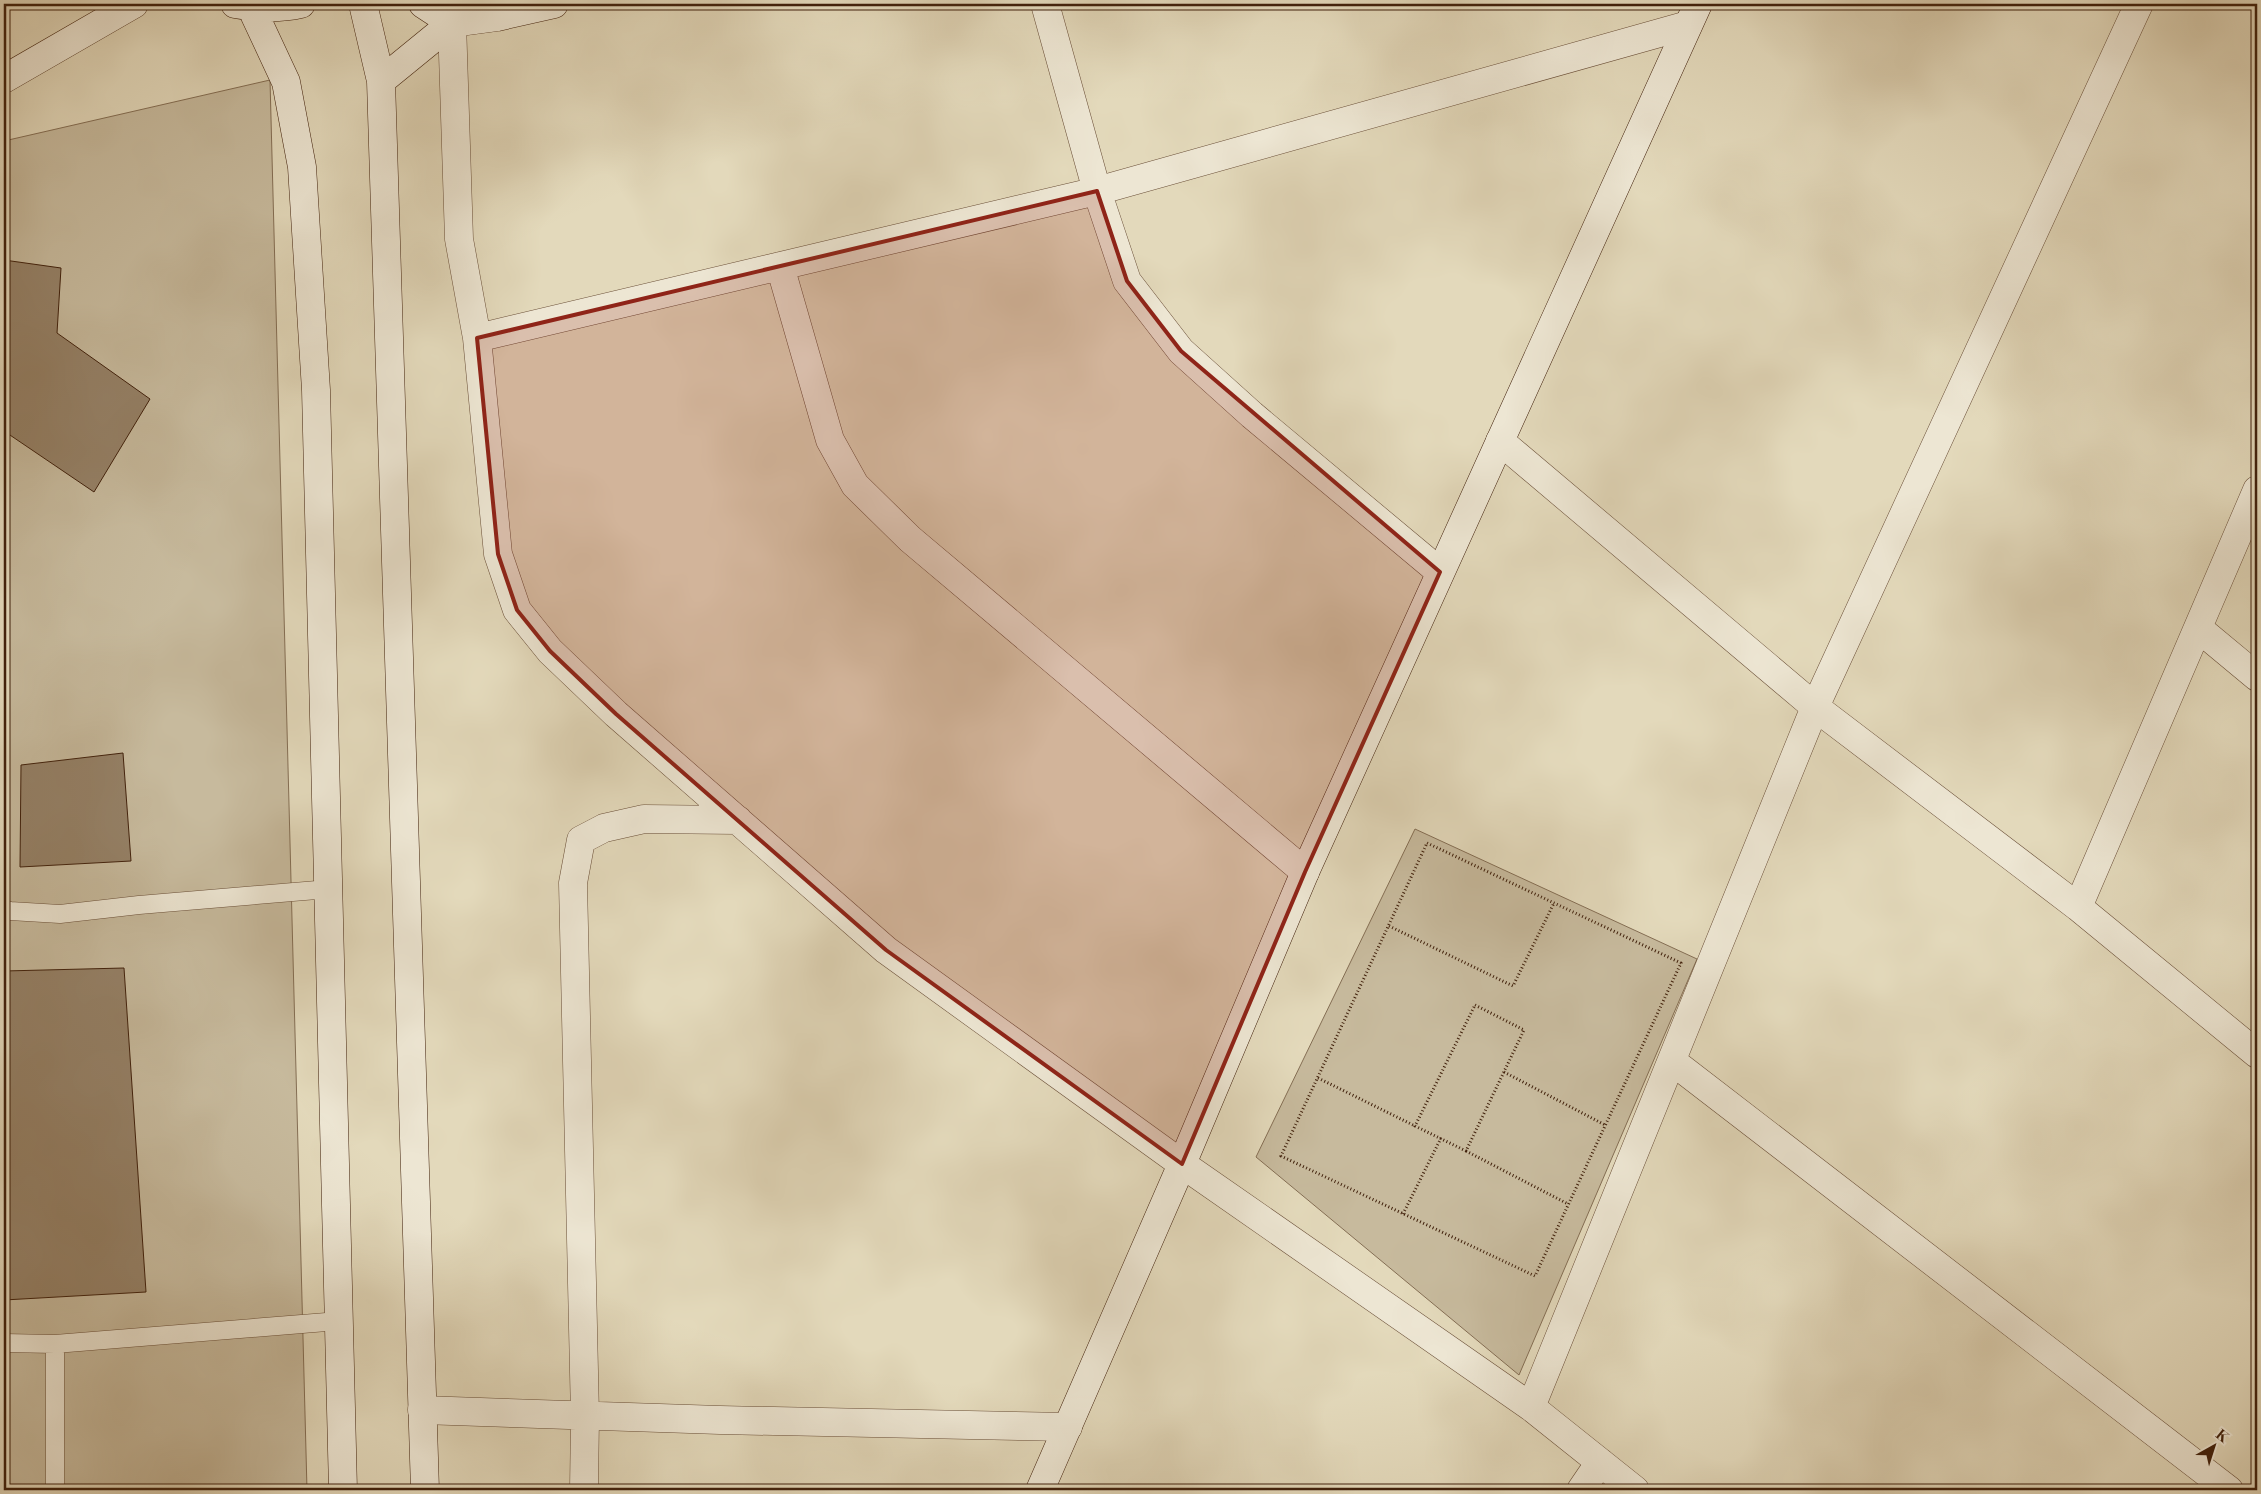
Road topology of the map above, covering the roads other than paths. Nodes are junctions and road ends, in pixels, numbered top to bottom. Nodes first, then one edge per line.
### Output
1 (134, 4) edge
2 (302, 4) edge
3 (363, 4) edge
4 (422, 4) edge
5 (554, 4) edge
6 (1045, 4) edge
7 (2139, 4) edge
8 (242, 5) edge
9 (1693, 15) edge
10 (452, 23) junction
11 (4, 79) edge
12 (381, 81) junction
13 (1097, 191) junction
14 (780, 266) junction
15 (477, 338) junction
16 (1500, 441) junction
17 (2257, 490) edge
18 (1440, 572) junction
19 (2198, 628) junction
20 (2257, 677) edge
21 (1816, 707) junction
22 (738, 820) junction
23 (1305, 872) junction
24 (329, 889) junction
25 (2078, 907) junction
26 (4, 909) edge
27 (2257, 1054) edge
28 (1672, 1061) junction
29 (1182, 1164) junction
30 (339, 1321) junction
31 (4, 1343) edge
32 (55, 1344) junction
33 (1531, 1407) junction
34 (422, 1410) junction
35 (585, 1416) junction
36 (1068, 1427) junction
37 (1600, 1462) junction
38 (55, 1490) edge
39 (343, 1490) edge
40 (424, 1490) edge
41 (584, 1490) edge
42 (1040, 1490) edge
43 (1581, 1490) edge
44 (1635, 1490) edge
45 (2229, 1490) edge

1 - 11 street
2 - 8 street
3 - 12 street
4 - 10 street
5 - 10 street
6 - 13 street
7 - 21 street
8 - 24 street
9 - 13 street
9 - 16 street
10 - 12 street
10 - 15 street
12 - 34 street
13 - 14 street
13 - 18 street
14 - 15 street
14 - 23 street
15 - 22 street
16 - 18 street
16 - 21 street
17 - 19 street
18 - 23 street
19 - 20 street
19 - 25 street
21 - 25 street
21 - 28 street
22 - 29 street
22 - 35 street
23 - 29 street
24 - 26 lane
24 - 30 street
25 - 27 street
28 - 33 street
28 - 45 street
29 - 33 street
29 - 36 street
30 - 32 lane
30 - 39 street
31 - 32 lane
32 - 38 lane
33 - 37 street
34 - 35 street
34 - 40 street
35 - 36 street
35 - 41 street
36 - 42 street
37 - 43 street
37 - 44 street

